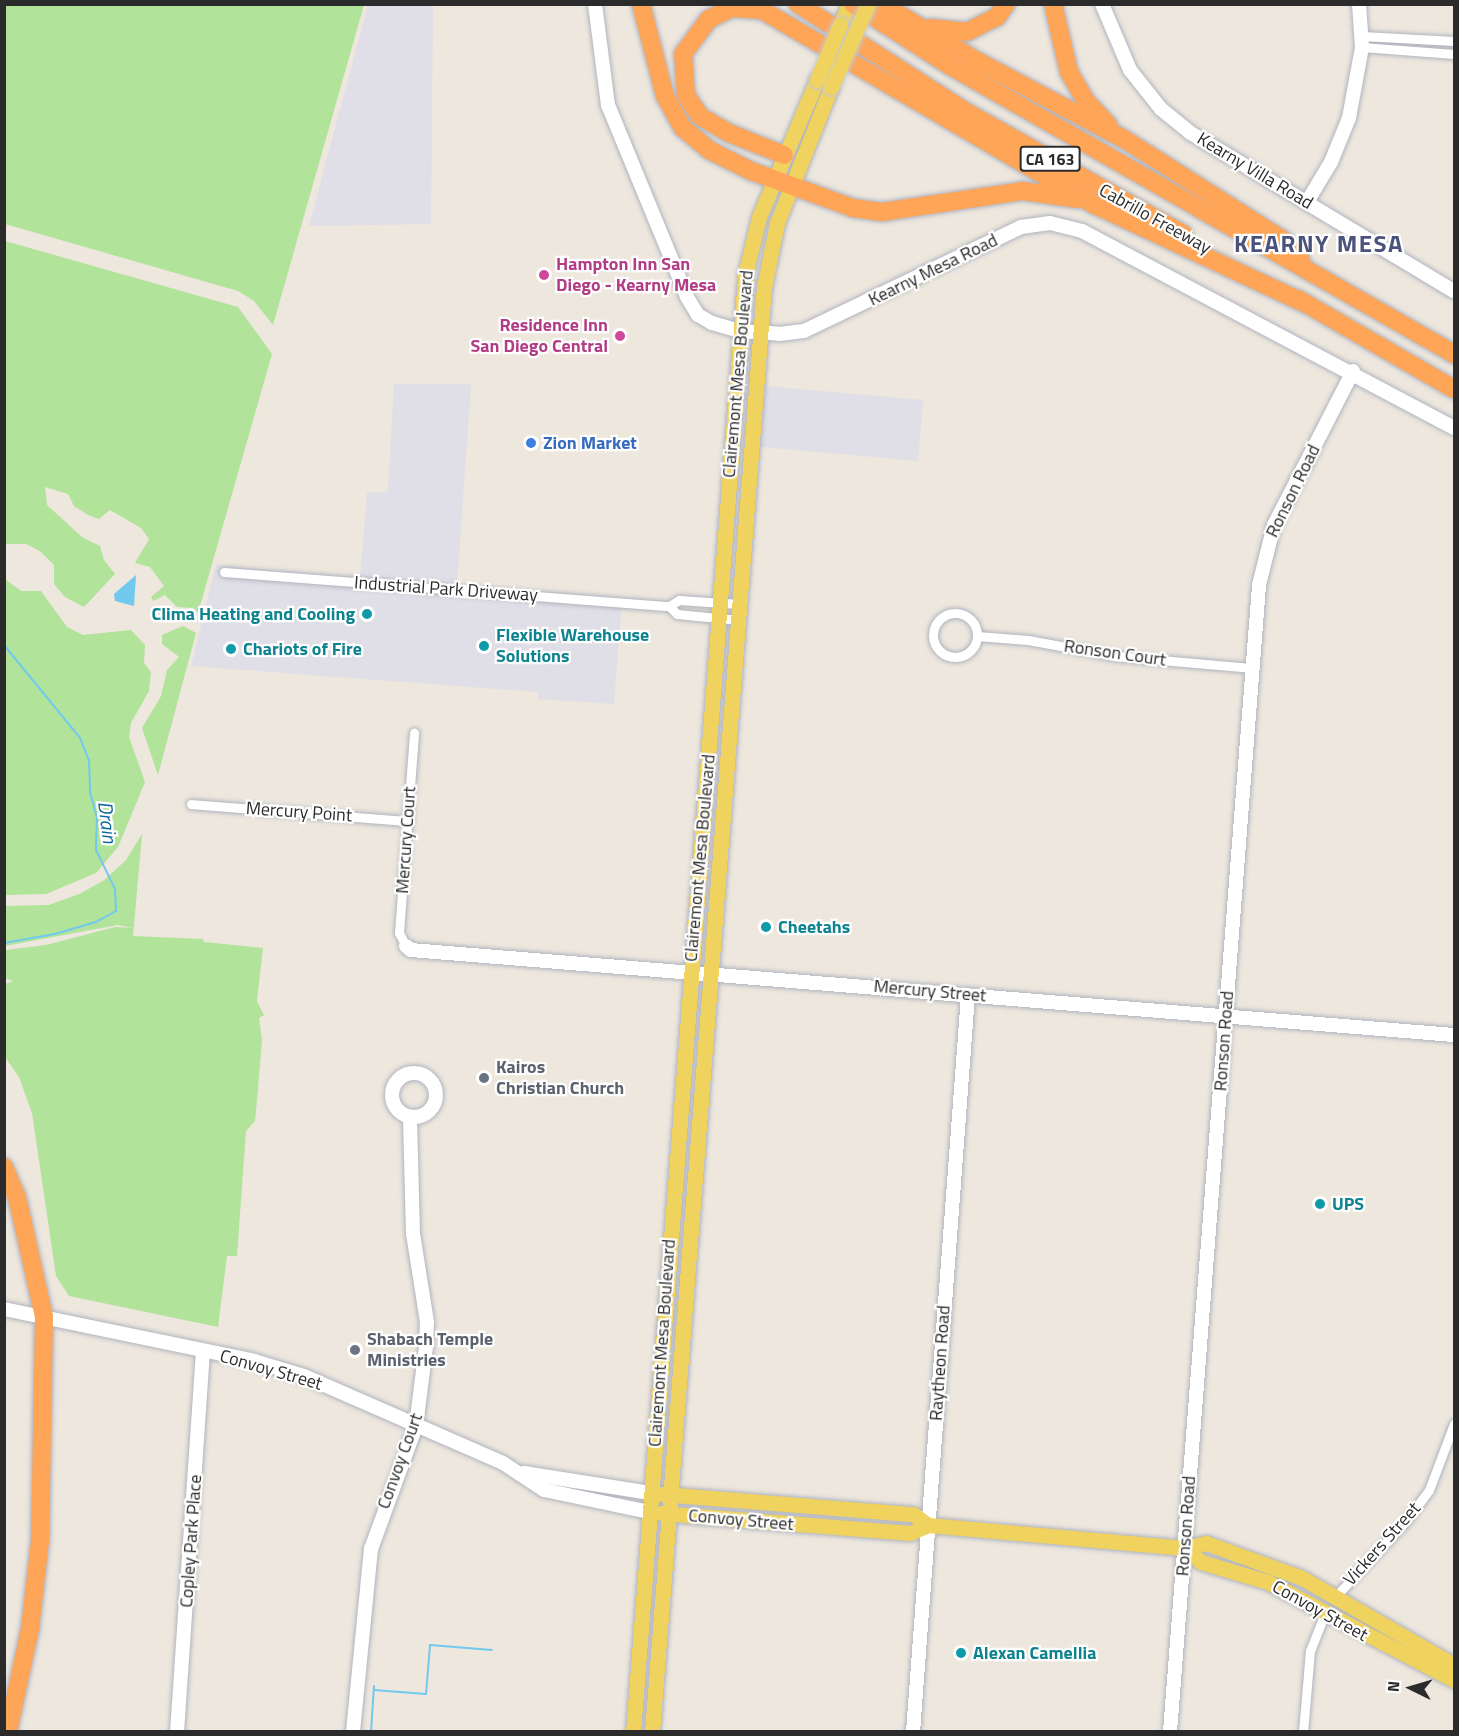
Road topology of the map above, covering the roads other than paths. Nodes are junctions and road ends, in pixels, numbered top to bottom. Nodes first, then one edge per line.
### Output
1 (595, 4) edge
2 (641, 4) edge
3 (798, 4) edge
4 (851, 4) edge
5 (868, 4) edge
6 (882, 4) edge
7 (1006, 4) edge
8 (1053, 4) edge
9 (1102, 4) edge
10 (1359, 4) edge
11 (916, 24) junction
12 (1362, 41) junction
13 (1455, 41) edge
14 (1455, 54) edge
15 (1124, 139) junction
16 (784, 155) junction
17 (782, 183) junction
18 (1307, 202) junction
19 (1095, 205) junction
20 (1308, 269) junction
21 (1455, 291) edge
22 (1308, 305) junction
23 (740, 331) junction
24 (759, 333) junction
25 (1455, 354) edge
26 (1353, 371) junction
27 (1455, 388) edge
28 (1455, 428) edge
29 (224, 572) dead end
30 (669, 606) junction
31 (721, 611) junction
32 (739, 612) junction
33 (977, 636) junction
34 (1253, 668) junction
35 (414, 733) dead end
36 (191, 804) dead end
37 (408, 821) junction
38 (406, 946) joint
39 (691, 972) junction
40 (712, 974) junction
41 (968, 995) junction
42 (1226, 1014) junction
43 (1455, 1035) edge
44 (410, 1117) dead end
45 (4, 1167) edge
46 (8, 1310) edge
47 (44, 1317) junction
48 (203, 1350) junction
49 (1455, 1424) edge
50 (416, 1425) junction
51 (524, 1473) junction
52 (650, 1493) junction
53 (670, 1495) junction
54 (649, 1512) junction
55 (668, 1513) junction
56 (928, 1525) junction
57 (1185, 1548) junction
58 (1268, 1582) junction
59 (1335, 1597) junction
60 (1325, 1613) junction
61 (1395, 1631) junction
62 (1455, 1665) edge
63 (1455, 1680) edge
64 (8, 1731) edge
65 (177, 1731) edge
66 (353, 1731) edge
67 (633, 1731) edge
68 (652, 1731) edge
69 (913, 1731) edge
70 (1170, 1731) edge
71 (1303, 1731) edge

1 - 23 street, Kearny Mesa Road
2 - 17 highway
3 - 22 highway, Cabrillo Freeway / CA 163
4 - 16 main road, Clairemont Mesa Boulevard, bridge
4 - 20 highway, Cabrillo Freeway / CA 163
5 - 17 main road, Clairemont Mesa Boulevard, bridge
6 - 11 highway
7 - 11 highway
8 - 15 highway
9 - 18 street, Kearny Villa Road
10 - 12 street
11 - 15 highway
12 - 13 street
12 - 14 street
12 - 18 street
15 - 20 highway
16 - 17 main road, Clairemont Mesa Boulevard
16 - 19 highway
17 - 19 highway
17 - 23 main road, Clairemont Mesa Boulevard
17 - 24 main road, Clairemont Mesa Boulevard
18 - 21 street, Kearny Villa Road
19 - 22 highway
20 - 25 highway, Cabrillo Freeway / CA 163
22 - 27 highway, Cabrillo Freeway / CA 163
23 - 24 street, Kearny Mesa Road
23 - 31 main road, Clairemont Mesa Boulevard
24 - 26 street, Kearny Mesa Road
24 - 32 main road, Clairemont Mesa Boulevard
26 - 28 street, Kearny Mesa Road
26 - 34 street, Ronson Road
29 - 30 street, Industrial Park Driveway
30 - 31 street, Industrial Park Driveway
30 - 31 street, Industrial Park Driveway
31 - 32 street, Industrial Park Driveway
31 - 32 street, Industrial Park Driveway
31 - 39 main road, Clairemont Mesa Boulevard
32 - 40 main road, Clairemont Mesa Boulevard
33 - 33 street
33 - 34 street, Ronson Court
34 - 42 street, Ronson Road
35 - 37 street, Mercury Court
36 - 37 street, Mercury Point
37 - 38 street, Mercury Court
38 - 39 street, Mercury Street
39 - 40 street, Mercury Street
39 - 52 main road, Clairemont Mesa Boulevard
40 - 41 street, Mercury Street
40 - 53 main road, Clairemont Mesa Boulevard
41 - 42 street, Mercury Street
41 - 56 street, Raytheon Road
42 - 43 street, Mercury Street
42 - 57 street, Ronson Road
44 - 50 street, Convoy Court
45 - 47 highway
46 - 47 street, Convoy Street
47 - 48 street, Convoy Street
47 - 64 highway
48 - 50 street, Convoy Street
48 - 65 street, Copley Park Place
49 - 59 street, Vickers Street
50 - 51 street, Convoy Street
50 - 66 street, Convoy Court
51 - 52 street, Convoy Street
51 - 54 street, Convoy Street
52 - 53 main road, Convoy Street
52 - 54 main road, Clairemont Mesa Boulevard
53 - 55 main road, Clairemont Mesa Boulevard
53 - 56 main road, Convoy Street
54 - 55 main road, Convoy Street
54 - 67 main road, Clairemont Mesa Boulevard
55 - 56 main road, Convoy Street
55 - 68 main road, Clairemont Mesa Boulevard
56 - 57 main road, Convoy Street
56 - 69 street, Raytheon Road
57 - 58 main road, Convoy Street
57 - 59 main road, Convoy Street
57 - 70 street, Ronson Road
58 - 59 main road
58 - 60 main road, Convoy Street
59 - 61 main road, Convoy Street
60 - 61 main road
60 - 63 main road, Convoy Street
60 - 71 street
61 - 62 main road, Convoy Street

